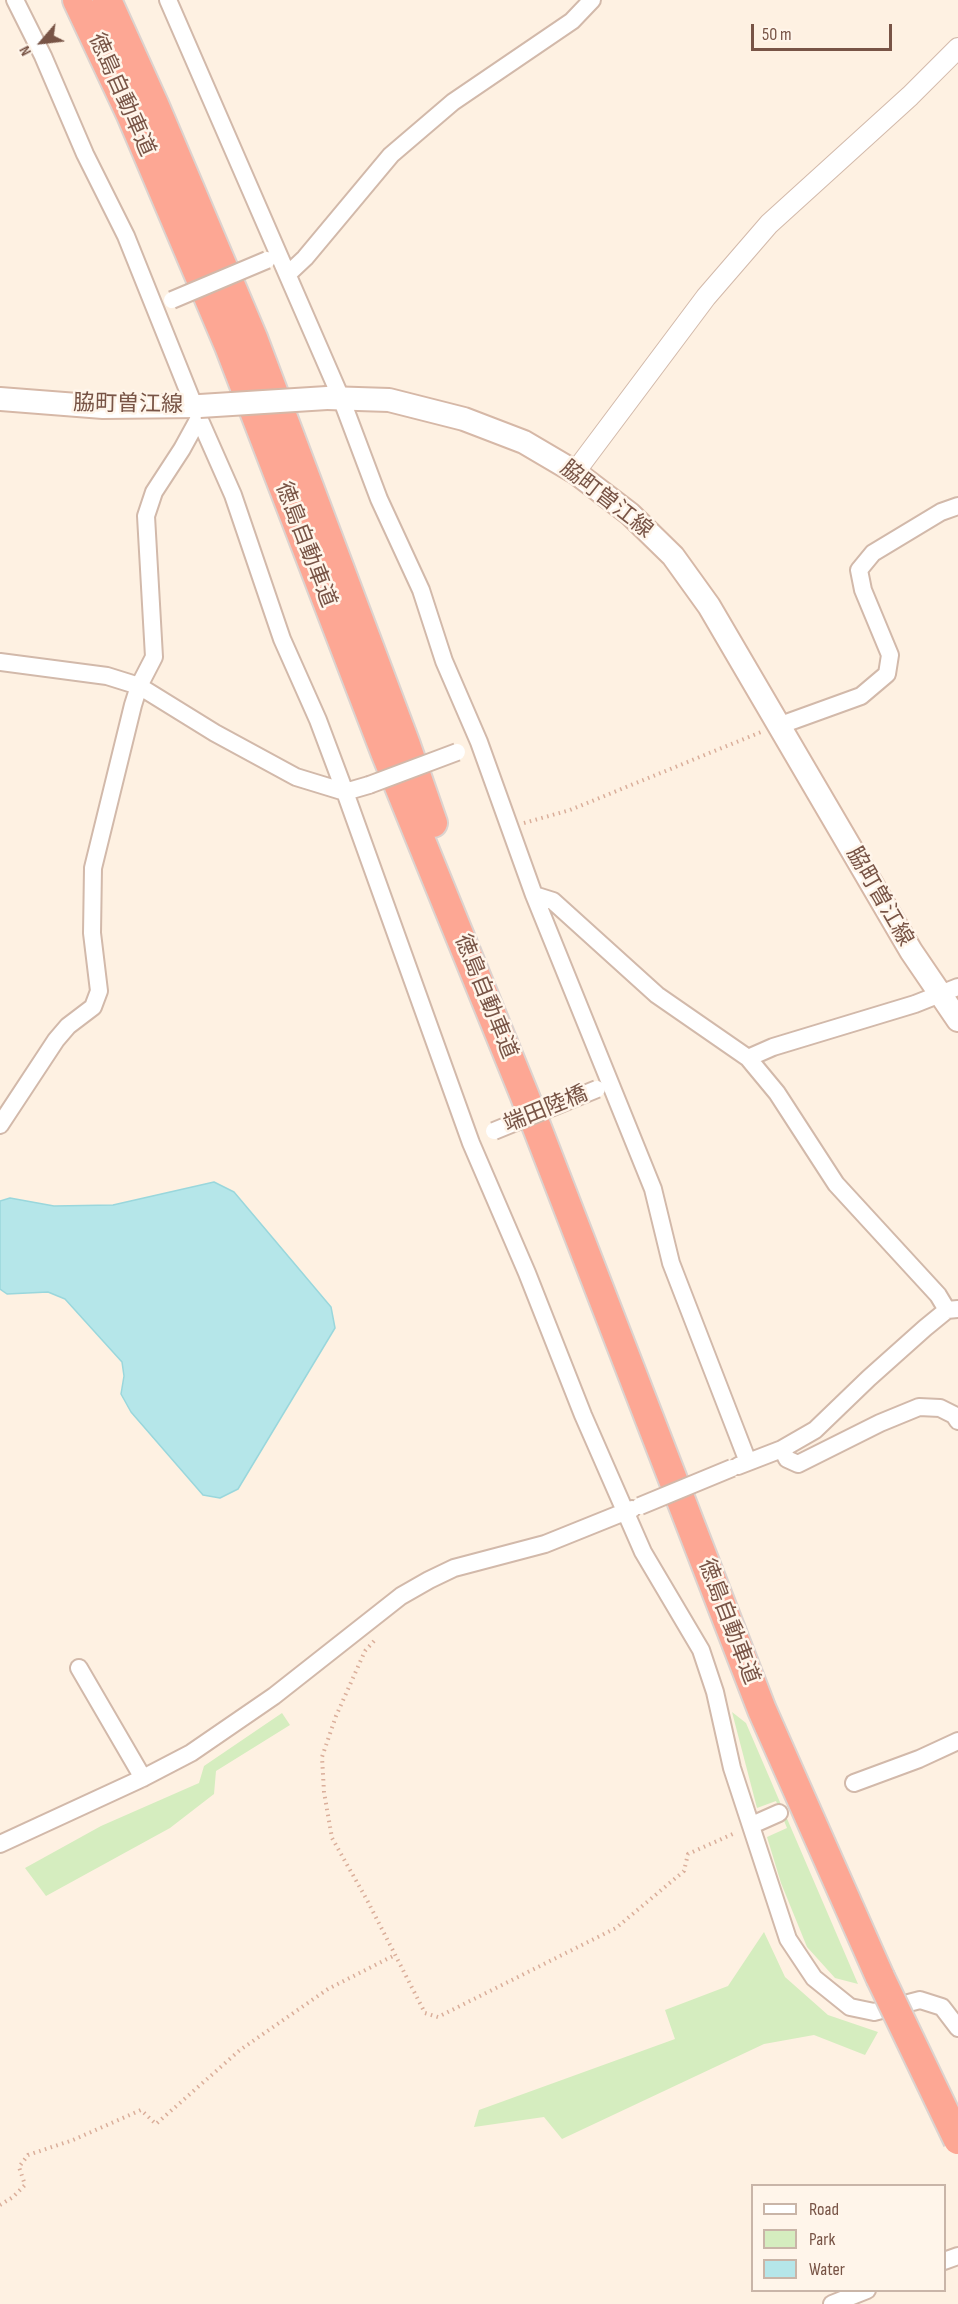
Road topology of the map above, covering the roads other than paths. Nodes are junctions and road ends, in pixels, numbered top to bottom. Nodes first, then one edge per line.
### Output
1 (15, 0) edge
2 (77, 0) edge
3 (107, 0) edge
4 (168, 0) edge
5 (592, 0) edge
6 (958, 48) edge
7 (273, 257) junction
8 (288, 274) junction
9 (156, 307) junction
10 (334, 398) junction
11 (0, 399) edge
12 (198, 410) junction
13 (575, 472) junction
14 (958, 506) edge
15 (0, 662) edge
16 (139, 686) junction
17 (778, 726) junction
18 (479, 742) junction
19 (345, 792) junction
20 (534, 895) junction
21 (948, 991) edge
22 (958, 1020) edge
23 (748, 1058) junction
24 (603, 1086) junction
25 (524, 1094) junction
26 (0, 1125) edge
27 (471, 1143) junction
28 (953, 1309) edge
29 (958, 1421) edge
30 (782, 1449) junction
31 (748, 1462) junction
32 (632, 1509) junction
33 (79, 1668) dead end
34 (958, 1741) edge
35 (143, 1778) junction
36 (854, 1783) dead end
37 (779, 1813) dead end
38 (752, 1825) junction
39 (0, 1844) edge
40 (958, 2028) edge
41 (958, 2140) edge
42 (862, 2292) edge
43 (832, 2304) edge

1 - 9 street
2 - 25 highway, 徳島自動車道
3 - 25 highway, 徳島自動車道
4 - 7 street
5 - 8 street
6 - 13 street
7 - 8 street
7 - 9 street, bridge
8 - 10 street
9 - 12 street
10 - 12 main road, 脇町曽江線, bridge
10 - 13 main road, 脇町曽江線
10 - 18 street
11 - 12 main road, 脇町曽江線
12 - 16 street
12 - 19 street
13 - 17 main road, 脇町曽江線
14 - 17 street
15 - 16 street
16 - 19 street
16 - 26 street
17 - 21 main road, 脇町曽江線
18 - 19 street, bridge
18 - 20 street
19 - 27 street
20 - 23 street
20 - 24 street
21 - 22 main road, 脇町曽江線
21 - 23 street
23 - 28 street
24 - 27 street, 端田陸橋, bridge
24 - 31 street
25 - 41 highway, 徳島自動車道, bridge
27 - 32 street
28 - 30 street
29 - 30 street
30 - 31 street
31 - 32 street, bridge
32 - 35 street
32 - 38 street
33 - 35 street
34 - 36 street
35 - 39 street
37 - 38 street
38 - 40 street
42 - 43 street

